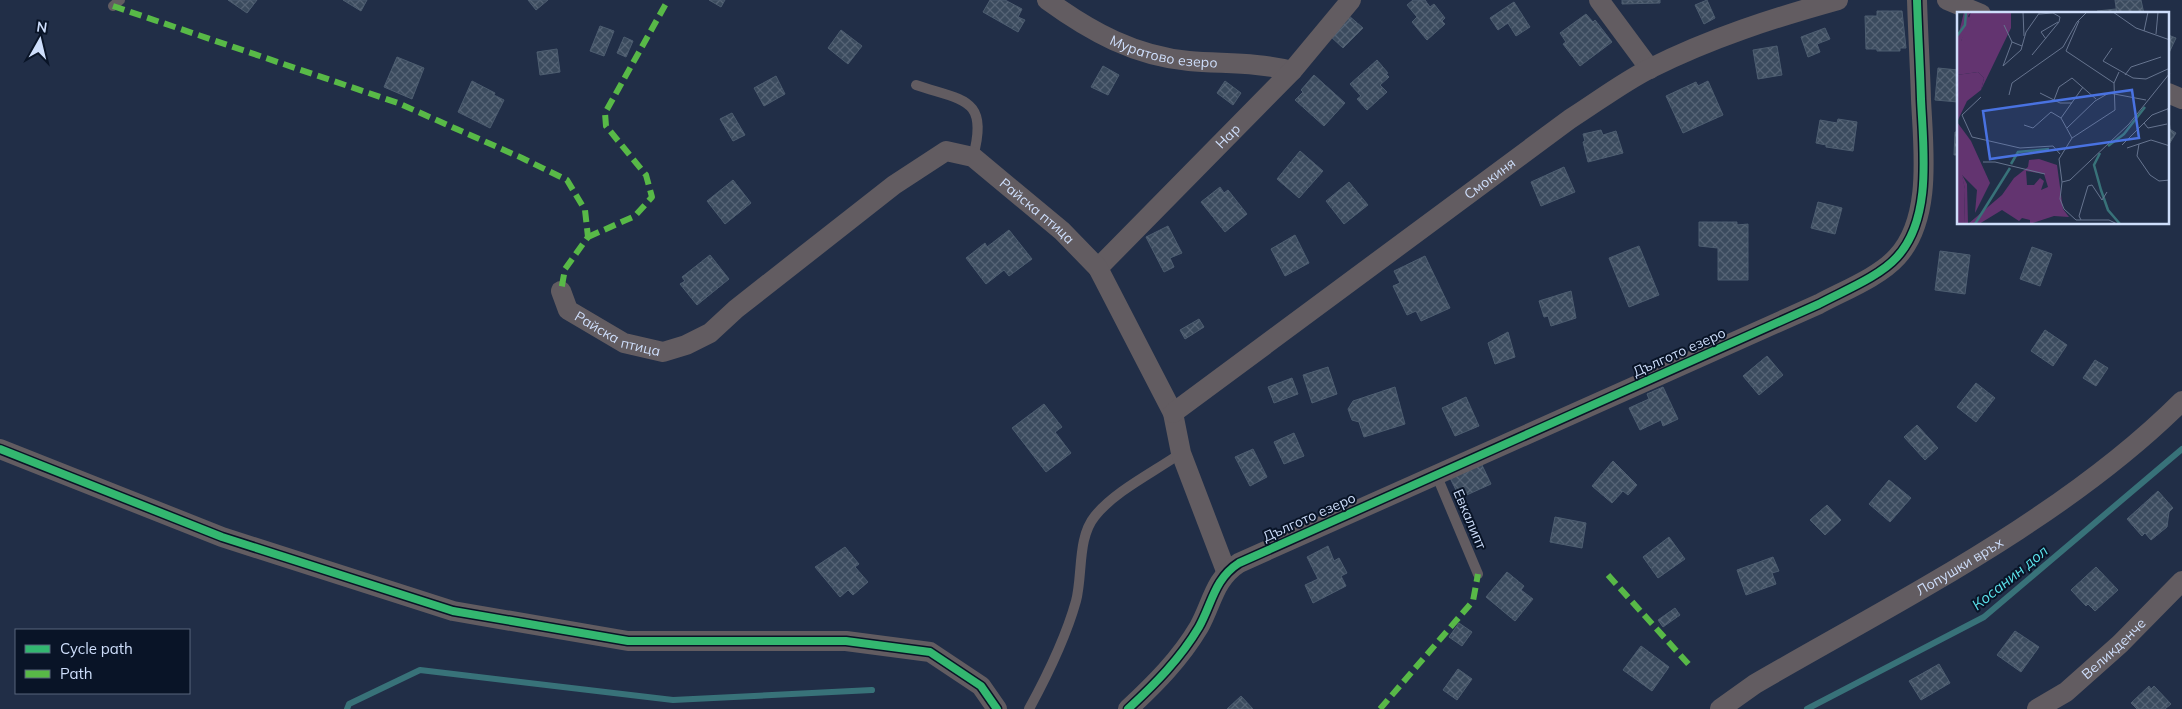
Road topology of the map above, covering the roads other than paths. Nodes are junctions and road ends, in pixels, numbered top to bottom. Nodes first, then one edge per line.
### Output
1 (1048, 0) edge
2 (1351, 0) edge
3 (1599, 0) edge
4 (1838, 0) edge
5 (1917, 0) edge
6 (1948, 0) edge
7 (1976, 12) edge
8 (1650, 69) junction
9 (1292, 71) junction
10 (916, 85) dead end
11 (2170, 94) edge
12 (2182, 99) edge
13 (973, 157) junction
14 (1098, 268) junction
15 (561, 292) dead end
16 (2182, 401) edge
17 (1173, 413) junction
18 (0, 449) edge
19 (1181, 453) junction
20 (1436, 474) junction
21 (1226, 571) junction
22 (1478, 574) dead end
23 (2182, 581) edge
24 (997, 709) edge
25 (1029, 709) edge
26 (1128, 709) edge
27 (1720, 709) edge
28 (2037, 709) edge

1 - 9 street, Муратово езеро
2 - 9 street, Нар
3 - 8 street
4 - 8 street, Смокиня
5 - 20 street, Дългото езеро
6 - 7 street
8 - 17 street, Смокиня
9 - 14 street, Нар
10 - 13 lane
11 - 12 street
13 - 14 street, Райска птица
13 - 15 street, Райска птица
14 - 17 street, Райска птица
16 - 27 street, Лопушки връх
17 - 19 street, Райска птица
18 - 24 street
19 - 21 street, Райска птица
19 - 25 lane
20 - 21 street, Дългото езеро
20 - 22 lane, Евкалипт
21 - 26 street
23 - 28 street, Великденче

